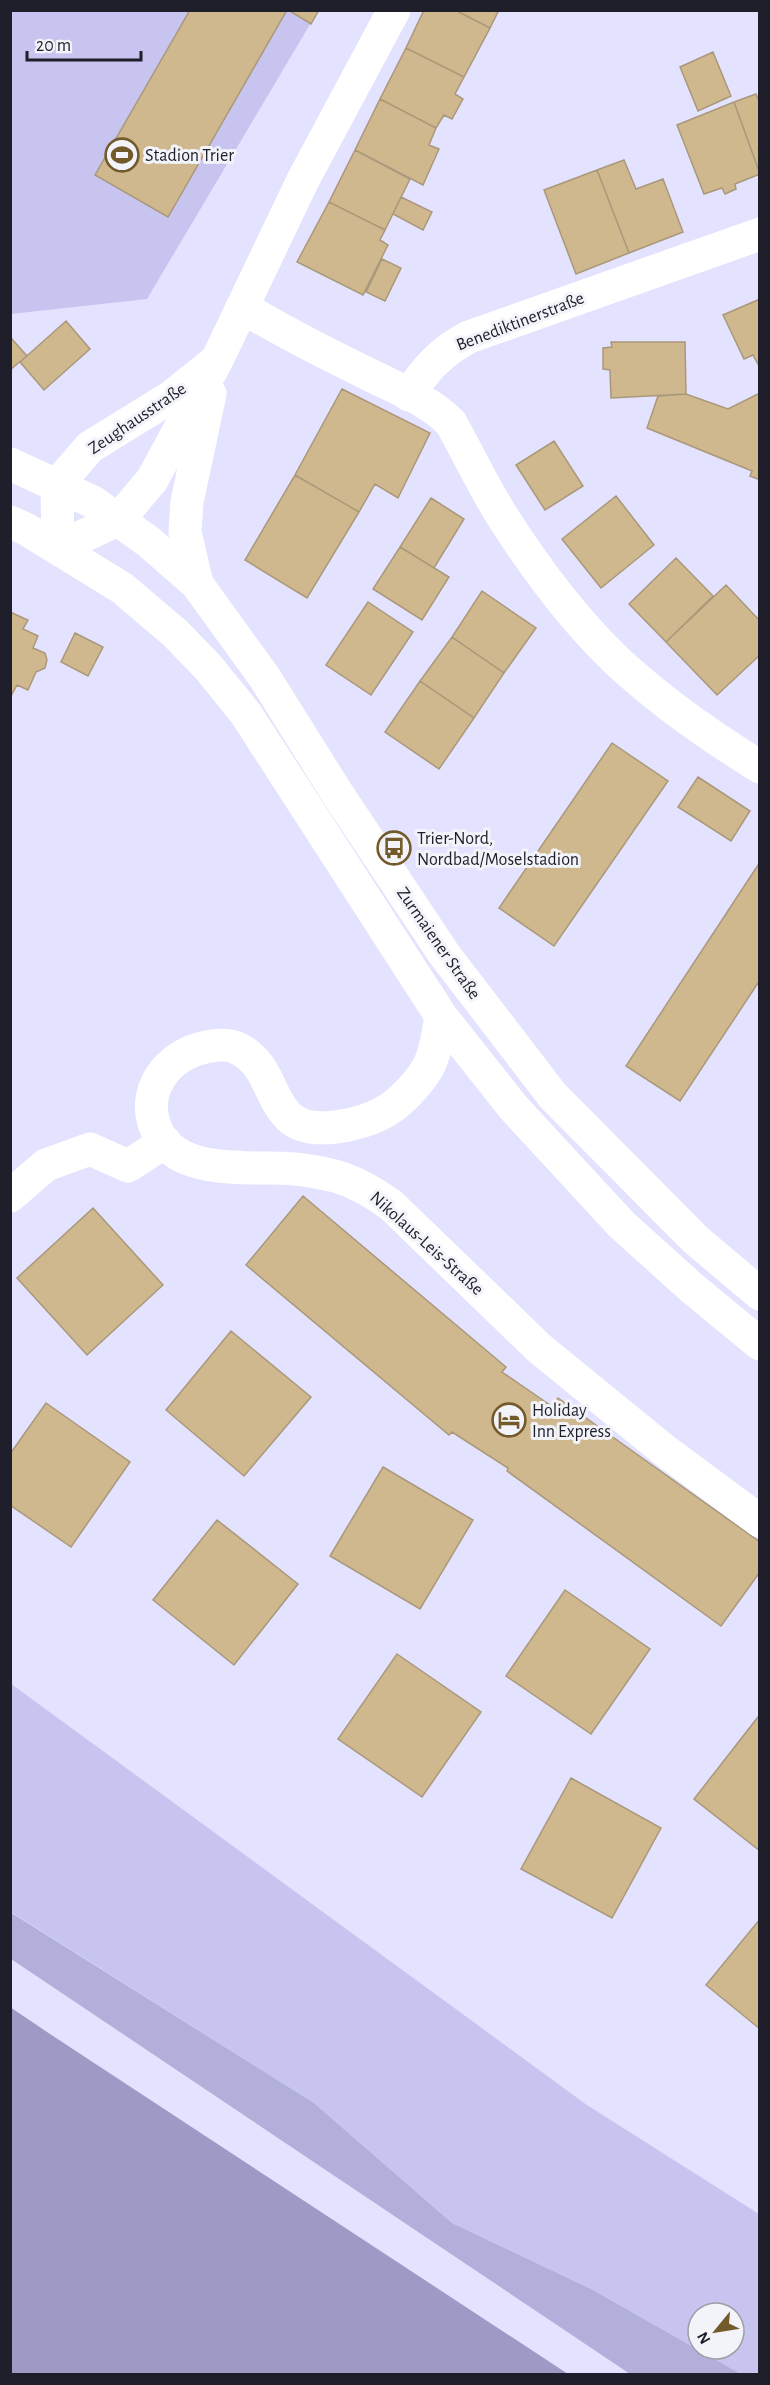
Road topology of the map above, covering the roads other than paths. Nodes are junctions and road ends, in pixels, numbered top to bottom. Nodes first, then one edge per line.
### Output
1 (394, 10) edge
2 (759, 234) edge
3 (243, 307) junction
4 (217, 360) junction
5 (409, 395) junction
6 (10, 464) edge
7 (57, 485) junction
8 (119, 519) junction
9 (10, 522) edge
10 (58, 548) junction
11 (197, 584) junction
12 (759, 767) edge
13 (441, 1016) junction
14 (165, 1142) junction
15 (10, 1196) edge
16 (759, 1294) edge
17 (759, 1344) edge
18 (759, 1521) edge

1 - 3 street, Zeughausstraße
2 - 5 street, Benediktinerstraße
3 - 4 street, Zeughausstraße
3 - 5 street
4 - 7 street, Zeughausstraße
4 - 8 street, Zeughausstraße
4 - 11 street, Zeughausstraße
5 - 12 street
6 - 7 street, Zurmaiener Straße
7 - 8 street, Zurmaiener Straße
7 - 10 street
8 - 10 street, Zeughausstraße
8 - 11 street, Zurmaiener Straße
9 - 10 street, Zurmaiener Straße
10 - 13 street, Zurmaiener Straße
11 - 16 street, Zurmaiener Straße
13 - 14 street
13 - 17 street, Zurmaiener Straße
14 - 15 street
14 - 18 street, Nikolaus-Leis-Straße

